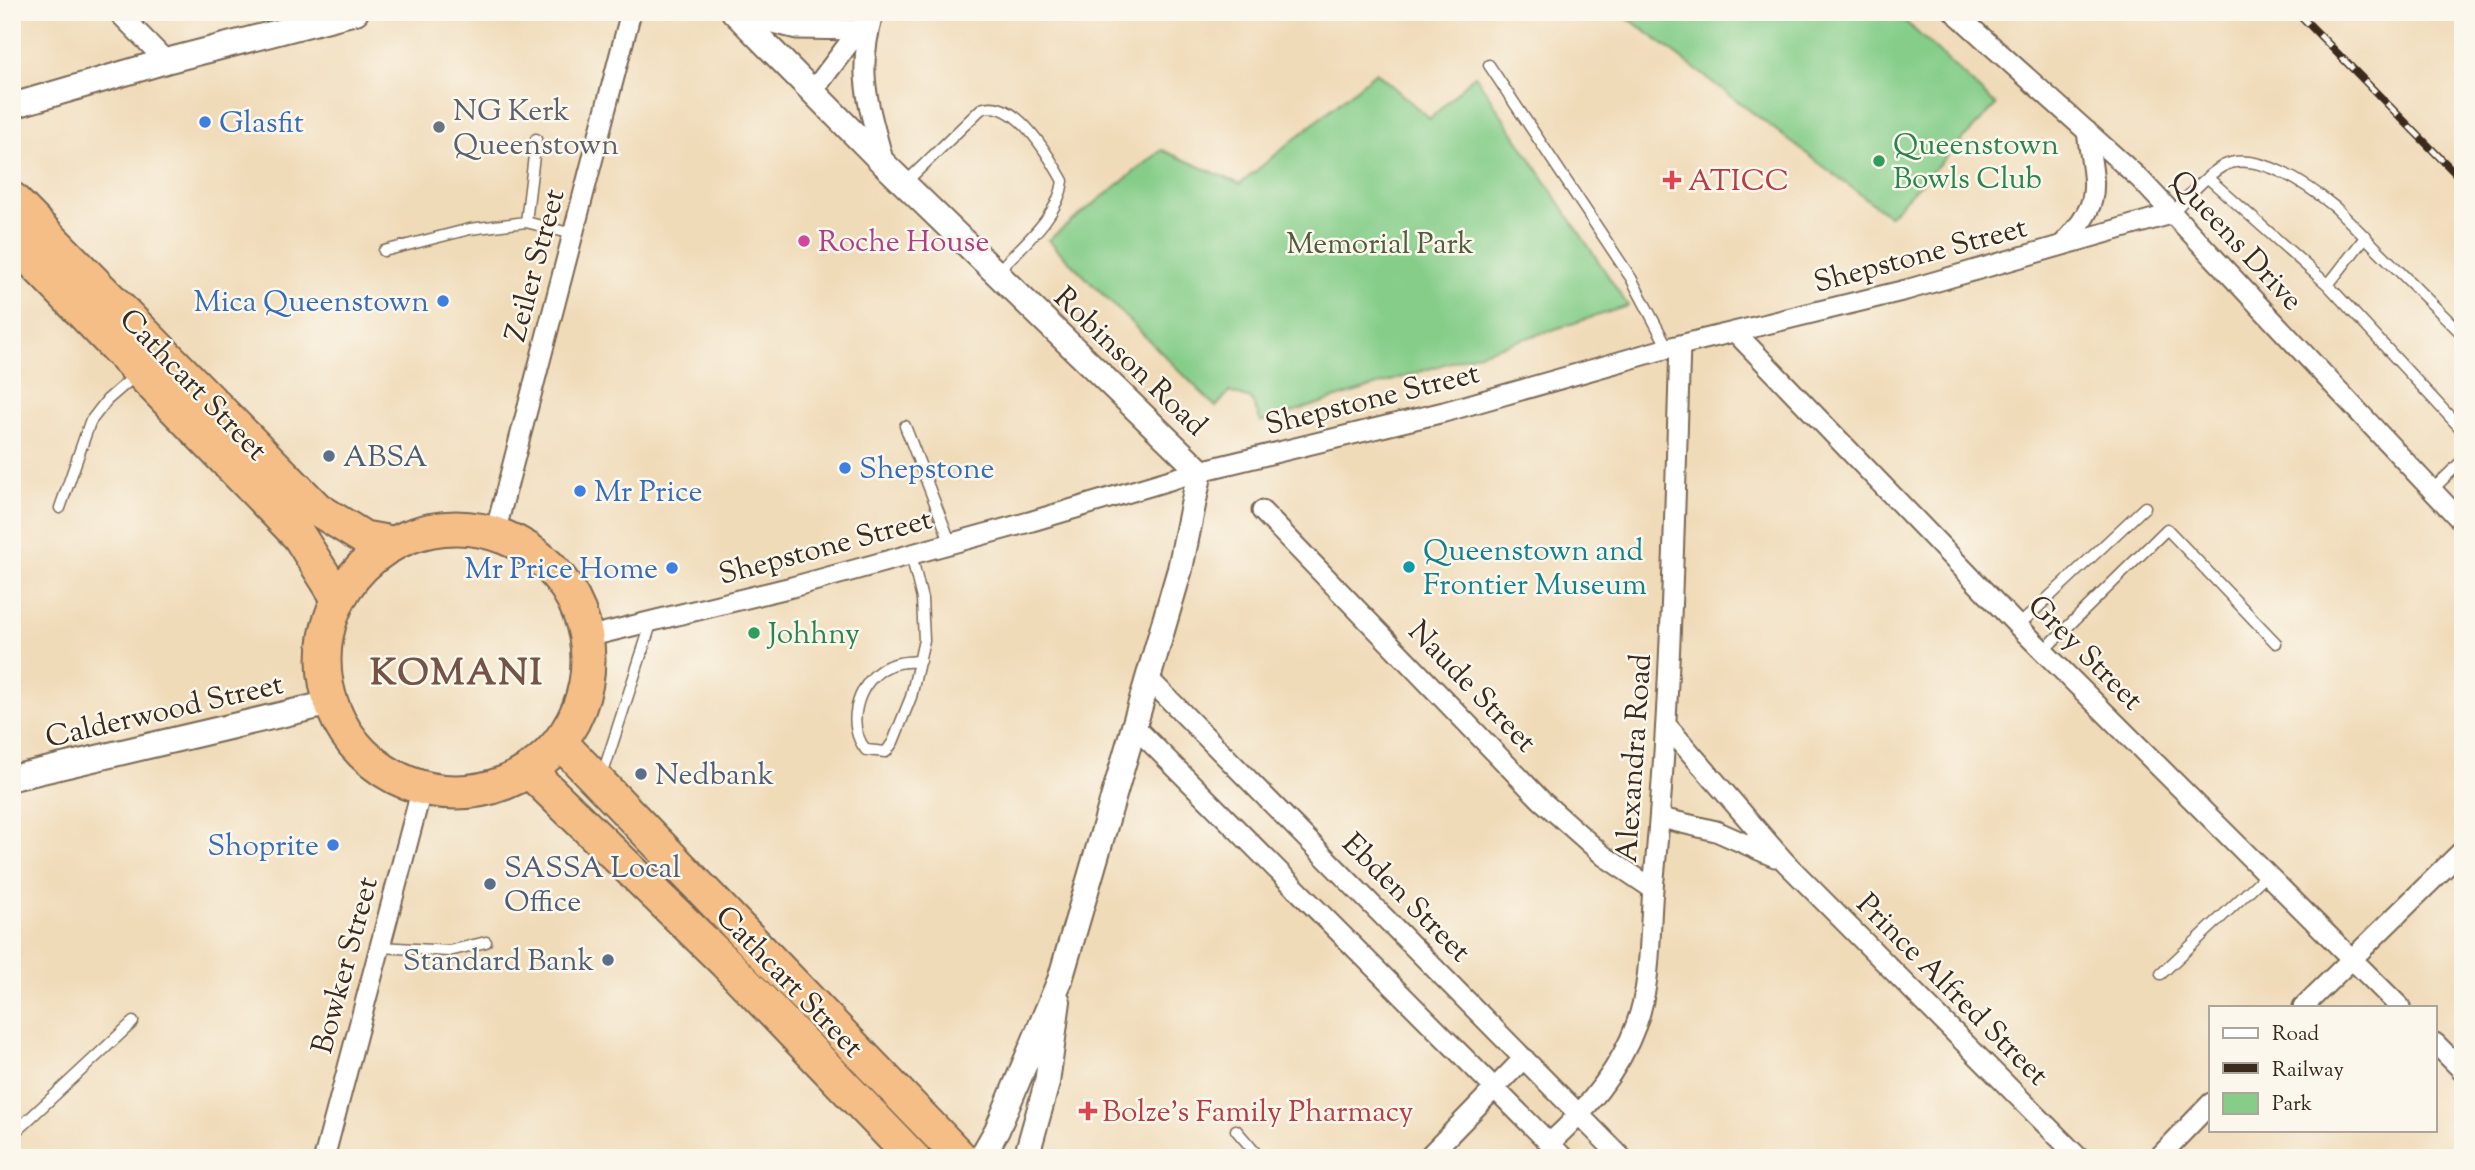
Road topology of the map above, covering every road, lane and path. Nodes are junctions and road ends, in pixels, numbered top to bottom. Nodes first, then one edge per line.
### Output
1 (118, 12) edge
2 (356, 12) edge
3 (631, 12) edge
4 (874, 12) edge
5 (1954, 12) edge
6 (735, 13) edge
7 (859, 30) junction
8 (166, 61) junction
9 (1489, 65) dead end
10 (813, 91) junction
11 (12, 106) edge
12 (2087, 131) junction
13 (536, 139) dead end
14 (884, 164) junction
15 (2208, 178) junction
16 (904, 184) junction
17 (12, 199) edge
18 (2171, 214) junction
19 (526, 222) junction
20 (573, 234) junction
21 (2366, 236) junction
22 (12, 240) edge
23 (2061, 246) junction
24 (384, 251) dead end
25 (996, 273) junction
26 (2328, 285) junction
27 (1736, 333) junction
28 (2463, 335) edge
29 (1674, 346) junction
30 (140, 372) junction
31 (905, 426) dead end
32 (2463, 430) edge
33 (2463, 460) edge
34 (1200, 471) junction
35 (2432, 490) junction
36 (2145, 507) dead end
37 (60, 508) dead end
38 (1262, 510) dead end
39 (2463, 523) edge
40 (495, 533) junction
41 (392, 543) junction
42 (951, 544) junction
43 (911, 554) junction
44 (338, 598) junction
45 (652, 621) junction
46 (2018, 626) junction
47 (587, 637) junction
48 (2276, 643) dead end
49 (2043, 651) junction
50 (920, 661) junction
51 (1149, 679) junction
52 (331, 703) junction
53 (1668, 727) junction
54 (1136, 728) junction
55 (561, 743) junction
56 (529, 771) junction
57 (12, 778) edge
58 (599, 783) junction
59 (422, 788) junction
60 (1661, 818) junction
61 (2463, 850) edge
62 (1785, 862) junction
63 (2267, 874) junction
64 (1653, 889) junction
65 (486, 942) dead end
66 (380, 947) junction
67 (2351, 957) junction
68 (2161, 974) dead end
69 (1060, 980) junction
70 (2304, 1006) edge
71 (2399, 1006) edge
72 (133, 1022) dead end
73 (2436, 1044) edge
74 (1524, 1058) junction
75 (2463, 1071) edge
76 (1495, 1087) junction
77 (2209, 1104) edge
78 (1580, 1116) junction
79 (1236, 1130) dead end
80 (12, 1135) edge
81 (1550, 1143) junction
82 (324, 1158) edge
83 (914, 1158) edge
84 (961, 1158) edge
85 (981, 1158) edge
86 (1026, 1158) edge
87 (1260, 1158) edge
88 (1427, 1158) edge
89 (1564, 1158) edge
90 (1622, 1158) edge
91 (2079, 1158) edge
92 (2158, 1158) edge

1 - 8 street
2 - 8 street
3 - 20 street, Zeiler Street
4 - 7 street
4 - 14 street
5 - 12 street, Queens Drive
6 - 7 street
6 - 10 street, Robinson Road
7 - 10 street
8 - 11 street
9 - 29 lane
10 - 14 street, Robinson Road
12 - 18 street, Queens Drive
12 - 23 street
13 - 19 lane
14 - 16 street, Robinson Road
15 - 18 lane
15 - 21 lane
15 - 26 lane
16 - 25 street, Robinson Road
16 - 25 lane
17 - 41 highway, Cathcart Street
18 - 23 street, Shepstone Street
18 - 35 street, Queens Drive
19 - 20 lane
19 - 24 lane
20 - 40 street, Zeiler Street
21 - 26 lane
21 - 28 lane
22 - 30 highway, Cathcart Street
23 - 27 street, Shepstone Street
25 - 34 street, Robinson Road
26 - 32 lane
27 - 29 street, Shepstone Street
27 - 46 street, Grey Street
29 - 34 street, Shepstone Street
29 - 53 street, Alexandra Road
30 - 37 lane
30 - 44 highway, Cathcart Street
31 - 42 lane
33 - 35 lane
34 - 42 street, Shepstone Street
34 - 51 street, Robinson Road
35 - 39 street, Queens Drive
36 - 46 lane
38 - 64 street, Naude Street
40 - 41 highway
40 - 47 highway
41 - 44 highway
42 - 43 street, Shepstone Street
43 - 45 street, Shepstone Street
43 - 50 lane
44 - 52 highway
45 - 47 street, Shepstone Street
45 - 58 lane
46 - 49 street, Grey Street
47 - 55 highway
48 - 49 lane
49 - 63 street, Grey Street
50 - 50 lane
51 - 54 street, Robinson Road
51 - 74 street, Ebden Street
52 - 57 street, Calderwood Street
52 - 59 highway
53 - 60 street, Alexandra Road
53 - 62 street, Prince Alfred Street
54 - 69 street, Robinson Road
54 - 76 street
55 - 56 highway
55 - 58 highway, Cathcart Street
56 - 59 highway
56 - 83 highway, Cathcart Street
58 - 84 highway, Cathcart Street
59 - 66 street, Bowker Street
60 - 62 street, Prince Alfred Street
60 - 64 street, Alexandra Road
61 - 67 street
62 - 91 street, Prince Alfred Street
63 - 67 street, Grey Street
63 - 68 lane
64 - 78 street, Alexandra Road
65 - 66 lane
66 - 82 street, Bowker Street
67 - 70 street
67 - 71 street, Grey Street
69 - 85 street, Robinson Road
69 - 86 street, Robinson Road
72 - 80 lane
73 - 75 street
74 - 76 street
74 - 78 street, Ebden Street
76 - 81 street
76 - 88 street
77 - 92 street
78 - 81 street, Alexandra Road
78 - 90 street, Ebden Street
79 - 87 lane
81 - 89 street

